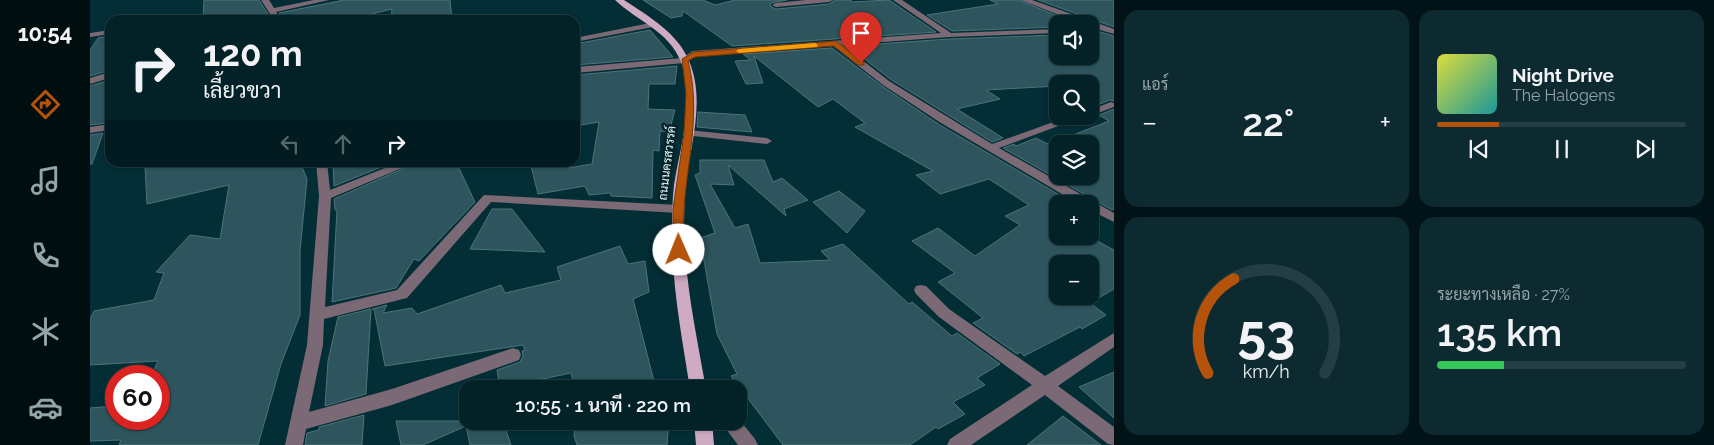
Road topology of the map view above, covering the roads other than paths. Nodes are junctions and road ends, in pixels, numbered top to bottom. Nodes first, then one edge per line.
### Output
1 (264, 0) edge
2 (325, 0) edge
3 (619, 0) edge
4 (829, 0) edge
5 (897, 0) edge
6 (1025, 0) edge
7 (776, 5) dead end
8 (272, 10) junction
9 (275, 15) edge
10 (1066, 15) edge
11 (655, 24) junction
12 (1099, 27) edge
13 (1099, 29) edge
14 (1105, 29) junction
15 (1049, 31) edge
16 (1114, 31) edge
17 (105, 33) edge
18 (90, 35) edge
19 (949, 35) junction
20 (580, 39) edge
21 (836, 44) junction
22 (684, 60) junction
23 (580, 70) edge
24 (105, 76) edge
25 (90, 81) edge
26 (1111, 105) dead end
27 (1099, 110) edge
28 (1054, 125) edge
29 (105, 128) edge
30 (90, 130) edge
31 (688, 134) junction
32 (767, 141) dead end
33 (992, 147) junction
34 (322, 167) edge
35 (398, 167) edge
36 (1074, 195) edge
37 (325, 196) junction
38 (678, 209) junction
39 (1099, 210) edge
40 (1114, 218) edge
41 (921, 290) dead end
42 (317, 315) junction
43 (1114, 339) edge
44 (513, 355) dead end
45 (697, 380) edge
46 (1046, 386) junction
47 (299, 423) junction
48 (704, 430) edge
49 (736, 430) edge
50 (1114, 438) edge
51 (294, 445) edge
52 (705, 445) edge
53 (749, 445) edge
54 (956, 445) edge

1 - 8 street
2 - 8 street
3 - 11 main road, ถนนนครสวรรค์
4 - 7 street
5 - 19 street
6 - 10 street
8 - 9 street
11 - 20 street
11 - 22 main road, ถนนนครสวรรค์
12 - 14 street
13 - 14 street
14 - 16 street
15 - 19 street
17 - 18 street
19 - 21 street
21 - 22 street
21 - 33 street
22 - 23 street
22 - 31 main road, ถนนนครสวรรค์
24 - 25 street
26 - 27 street
28 - 33 street
29 - 30 street
31 - 32 street
31 - 38 main road, ถนนนครสวรรค์
33 - 36 street
34 - 37 street
35 - 37 street
37 - 42 street
38 - 42 street
38 - 45 main road, ถนนนครสวรรค์
39 - 40 street
41 - 46 street
42 - 47 street
43 - 46 street
44 - 47 street
46 - 50 street
46 - 54 street
47 - 51 street
48 - 52 main road
49 - 53 street

